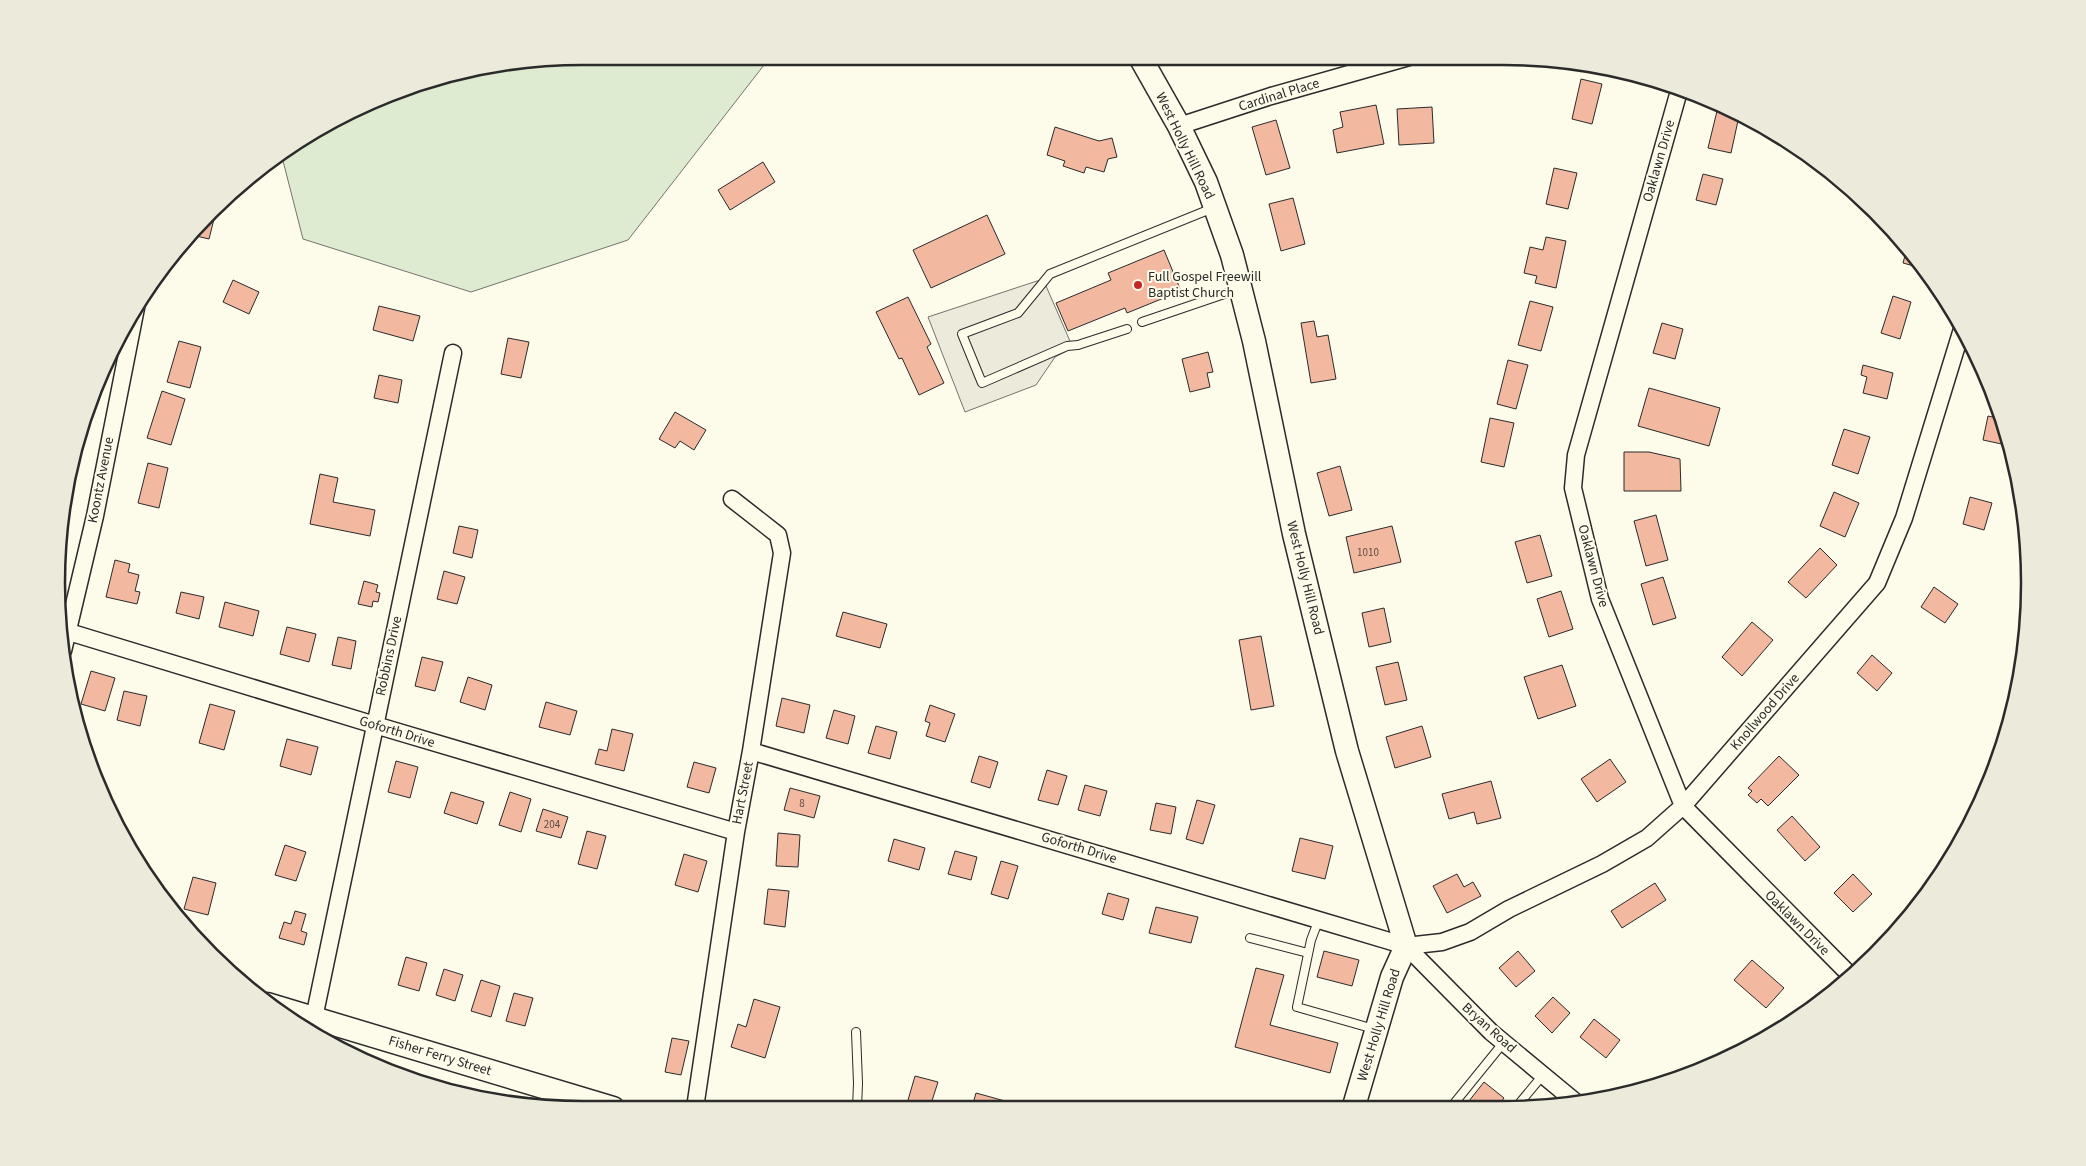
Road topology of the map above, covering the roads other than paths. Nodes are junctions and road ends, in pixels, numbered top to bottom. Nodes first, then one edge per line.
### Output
1 (1145, 65) edge
2 (1381, 65) edge
3 (1678, 95) edge
4 (1179, 126) junction
5 (1215, 207) junction
6 (1241, 288) junction
7 (1142, 322) dead end
8 (1126, 329) dead end
9 (1959, 338) edge
10 (453, 353) dead end
11 (119, 354) edge
12 (732, 499) dead end
13 (66, 619) edge
14 (67, 631) edge
15 (375, 725) junction
16 (751, 751) junction
17 (1683, 806) junction
18 (736, 832) junction
19 (1318, 920) junction
20 (1250, 938) dead end
21 (1406, 946) junction
22 (1308, 953) junction
23 (1846, 971) edge
24 (291, 1011) edge
25 (314, 1018) junction
26 (1376, 1029) junction
27 (856, 1032) dead end
28 (1504, 1042) junction
29 (1543, 1075) junction
30 (1570, 1097) edge
31 (1522, 1100) edge
32 (590, 1101) edge
33 (696, 1101) edge
34 (857, 1101) edge
35 (1355, 1101) edge
36 (1456, 1101) edge

1 - 4 street, West Holly Hill Road
2 - 4 street, Cardinal Place
3 - 17 street, Oaklawn Drive
4 - 5 street, West Holly Hill Road
5 - 6 street, West Holly Hill Road
5 - 8 lane
6 - 7 lane
6 - 21 street, West Holly Hill Road
9 - 17 street, Knollwood Drive
10 - 15 street, Robbins Drive
11 - 13 street, Koontz Avenue
12 - 16 street, Hart Street
14 - 15 street, Goforth Drive
15 - 18 street, Goforth Drive
15 - 25 street, Robbins Drive
16 - 18 street, Hart Street
16 - 19 street, Goforth Drive
17 - 21 street, Knollwood Drive
17 - 23 street, Oaklawn Drive
18 - 33 street, Hart Street
19 - 21 street, Goforth Drive
19 - 22 lane
20 - 22 lane
21 - 26 street, West Holly Hill Road
21 - 28 street, Bryan Road
22 - 26 lane
24 - 25 street, Fisher Ferry Street
25 - 32 street, Fisher Ferry Street
26 - 35 street, West Holly Hill Road
27 - 34 lane
28 - 29 street, Bryan Road
28 - 36 lane
29 - 30 street, Bryan Road
29 - 31 lane

